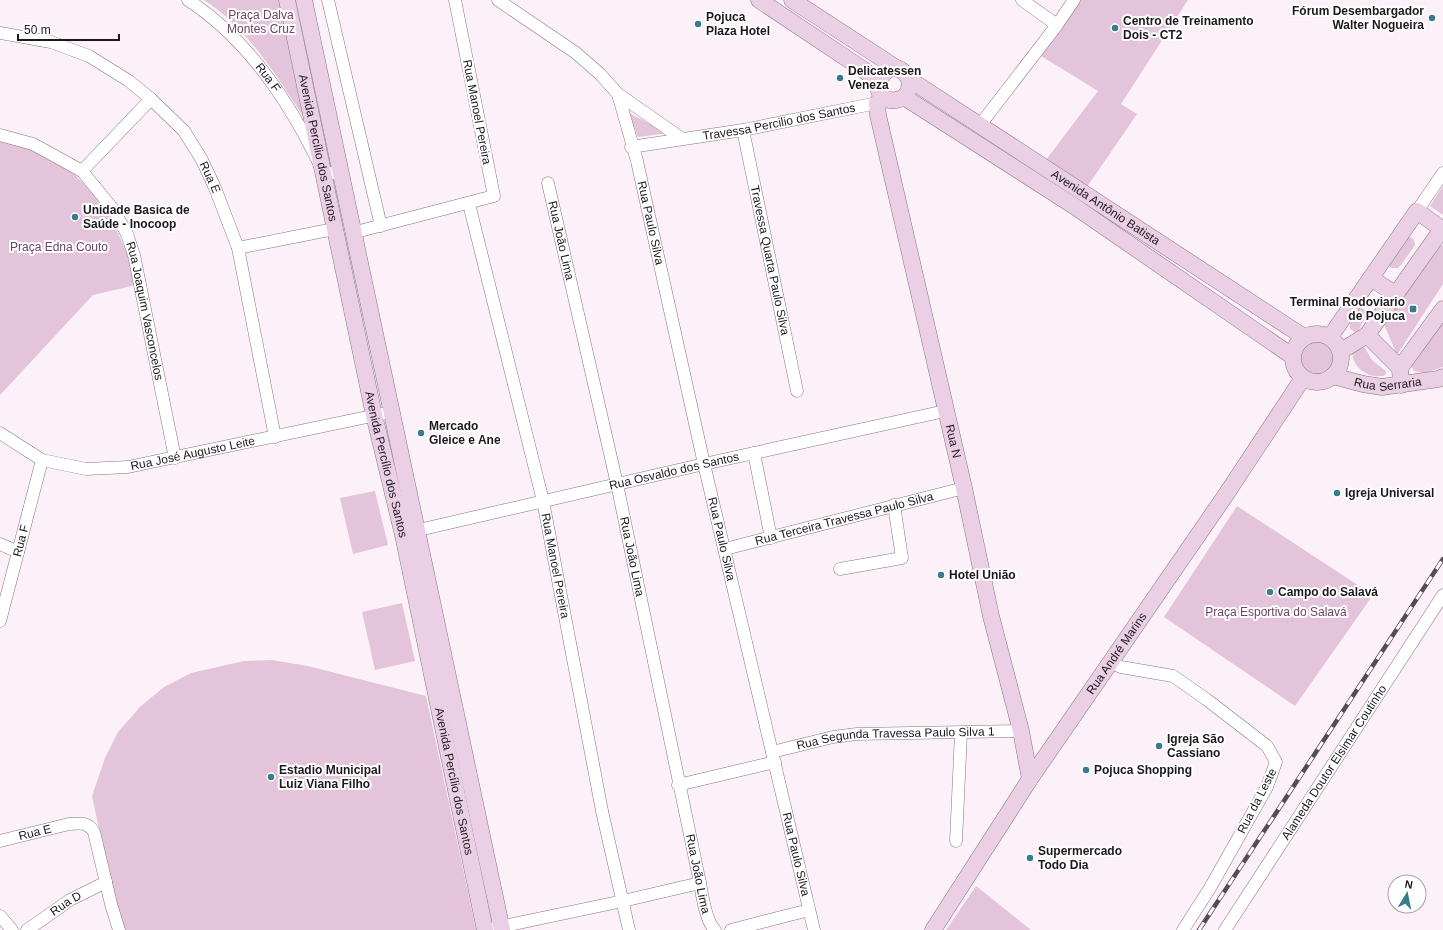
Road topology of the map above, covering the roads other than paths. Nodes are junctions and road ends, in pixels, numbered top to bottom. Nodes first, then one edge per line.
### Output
1 (188, 0) edge
2 (287, 0) edge
3 (304, 0) edge
4 (328, 0) edge
5 (455, 0) edge
6 (498, 0) edge
7 (759, 0) edge
8 (792, 0) edge
9 (1022, 0) edge
10 (1074, 0) edge
11 (1057, 25) junction
12 (0, 33) edge
13 (903, 74) junction
14 (618, 94) junction
15 (880, 94) junction
16 (904, 97) junction
17 (151, 99) junction
18 (980, 125) junction
19 (743, 130) junction
20 (0, 135) edge
21 (681, 138) junction
22 (631, 147) junction
23 (1041, 165) junction
24 (82, 171) junction
25 (332, 173) junction
26 (1443, 173) edge
27 (1032, 179) junction
28 (548, 183) dead end
29 (468, 204) junction
30 (1417, 211) junction
31 (381, 226) junction
32 (334, 229) junction
33 (1443, 229) edge
34 (352, 233) junction
35 (238, 248) junction
36 (1371, 278) junction
37 (1395, 294) junction
38 (1443, 309) edge
39 (1366, 335) junction
40 (1304, 337) junction
41 (1330, 337) junction
42 (1341, 351) junction
43 (1292, 356) junction
44 (1400, 368) junction
45 (1333, 376) junction
46 (1443, 377) edge
47 (1303, 378) junction
48 (1401, 385) junction
49 (797, 391) dead end
50 (945, 411) junction
51 (391, 412) junction
52 (374, 415) junction
53 (0, 433) edge
54 (275, 437) junction
55 (754, 453) junction
56 (175, 458) junction
57 (42, 460) junction
58 (704, 464) junction
59 (617, 484) junction
60 (964, 488) junction
61 (542, 501) junction
62 (894, 505) junction
63 (410, 532) junction
64 (771, 538) junction
65 (0, 544) edge
66 (725, 549) junction
67 (18, 552) junction
68 (840, 569) dead end
69 (1443, 595) edge
70 (0, 621) edge
71 (1110, 662) junction
72 (438, 664) junction
73 (961, 733) junction
74 (1022, 737) junction
75 (1051, 748) junction
76 (773, 757) junction
77 (1030, 779) junction
78 (678, 785) junction
79 (0, 841) edge
80 (956, 841) dead end
81 (106, 882) junction
82 (700, 883) junction
83 (622, 902) junction
84 (810, 910) junction
85 (0, 916) edge
86 (501, 928) edge
87 (12, 930) edge
88 (27, 930) edge
89 (119, 930) edge
90 (485, 930) edge
91 (629, 930) edge
92 (715, 930) edge
93 (731, 930) edge
94 (814, 930) edge
95 (933, 930) edge
96 (1183, 930) edge
97 (1225, 930) edge

1 - 25 street, Rua F
2 - 25 street, Avenida Percílio dos Santos
3 - 25 street, Avenida Percílio dos Santos
4 - 31 street
5 - 29 street, Rua Manoel Pereira
6 - 14 street, Rua Paulo Silva
7 - 15 street
8 - 13 street, Avenida Antônio Batista
9 - 11 street
10 - 11 street
11 - 18 street
12 - 17 street, Rua E
13 - 15 street
13 - 16 street
13 - 18 street, Avenida Antônio Batista
14 - 21 street, Rua Paulo Silva
14 - 22 street, Rua Paulo Silva
15 - 16 street
15 - 19 street, Travessa Percilio dos Santos
15 - 50 street, Rua N
16 - 27 street, Avenida Antônio Batista
17 - 24 street
17 - 35 street, Rua E
18 - 23 street, Avenida Antônio Batista
19 - 21 street, Travessa Percilio dos Santos
19 - 49 street, Travessa Quarta Paulo Silva
20 - 24 street, Rua Joaquim Vasconcelos
21 - 22 street
22 - 58 street, Rua Paulo Silva
23 - 27 street
23 - 40 street, Avenida Antônio Batista
24 - 56 street, Rua Joaquim Vasconcelos
25 - 32 street, Avenida Percílio dos Santos
25 - 34 street, Avenida Percílio dos Santos
26 - 30 street
27 - 43 street, Avenida Antônio Batista
28 - 59 street, Rua João Lima
29 - 31 street, Rua Manoel Pereira
29 - 61 street, Rua Manoel Pereira
30 - 33 street
30 - 36 street
31 - 34 street, Rua Manoel Pereira
32 - 35 street
32 - 52 street, Avenida Percílio dos Santos
33 - 37 street
34 - 51 street, Avenida Percílio dos Santos
35 - 54 street, Rua E
36 - 37 street
36 - 41 street
37 - 39 street
38 - 44 street
39 - 42 street
39 - 44 street
40 - 41 street
40 - 43 street
41 - 42 street
42 - 45 street
43 - 47 street
44 - 48 street
45 - 47 street
45 - 48 street, Rua Serraria
46 - 48 street, Rua Serraria
47 - 71 street, Rua André Marins
50 - 55 street, Rua Osvaldo dos Santos
50 - 60 street, Rua N
51 - 52 street, Rua José Augusto Leite
51 - 63 street, Avenida Percílio dos Santos
52 - 54 street, Rua José Augusto Leite
52 - 63 street, Avenida Percílio dos Santos
53 - 57 street, Rua José Augusto Leite
54 - 56 street, Rua José Augusto Leite
55 - 58 street, Rua Osvaldo dos Santos
55 - 64 street
56 - 57 street, Rua José Augusto Leite
57 - 67 street, Rua F
58 - 59 street, Rua Osvaldo dos Santos
58 - 66 street, Rua Paulo Silva
59 - 61 street, Rua Osvaldo dos Santos
59 - 78 street, Rua João Lima
60 - 62 street, Rua Terceira Travessa Paulo Silva
60 - 74 street, Rua N
61 - 63 street, Rua Osvaldo dos Santos
61 - 83 street, Rua Manoel Pereira
62 - 64 street, Rua Terceira Travessa Paulo Silva
62 - 68 street
63 - 72 street, Avenida Percílio dos Santos
64 - 66 street, Rua Terceira Travessa Paulo Silva
65 - 67 street
66 - 76 street, Rua Paulo Silva
67 - 70 street, Rua F
69 - 97 street, Alameda Doutor Elsimar Coutinho
71 - 75 street, Rua André Marins
71 - 96 street, Rua da Leste
72 - 86 street, Avenida Percílio dos Santos
72 - 90 street, Avenida Percílio dos Santos
73 - 74 street, Rua Segunda Travessa Paulo Silva 1
73 - 76 street, Rua Segunda Travessa Paulo Silva 1
73 - 80 street
74 - 75 street
74 - 77 street, Rua N
75 - 77 street, Rua André Marins
76 - 78 street, Rua Segunda Travessa Paulo Silva 1
76 - 84 street, Rua Paulo Silva
77 - 95 street, Rua André Marins
78 - 82 street, Rua João Lima
79 - 81 street, Rua E
81 - 88 street, Rua D
81 - 89 street
82 - 83 street
82 - 92 street, Rua João Lima
83 - 86 street
83 - 91 street, Rua Manoel Pereira
84 - 93 street
84 - 94 street, Rua Paulo Silva
85 - 87 street
86 - 90 street

